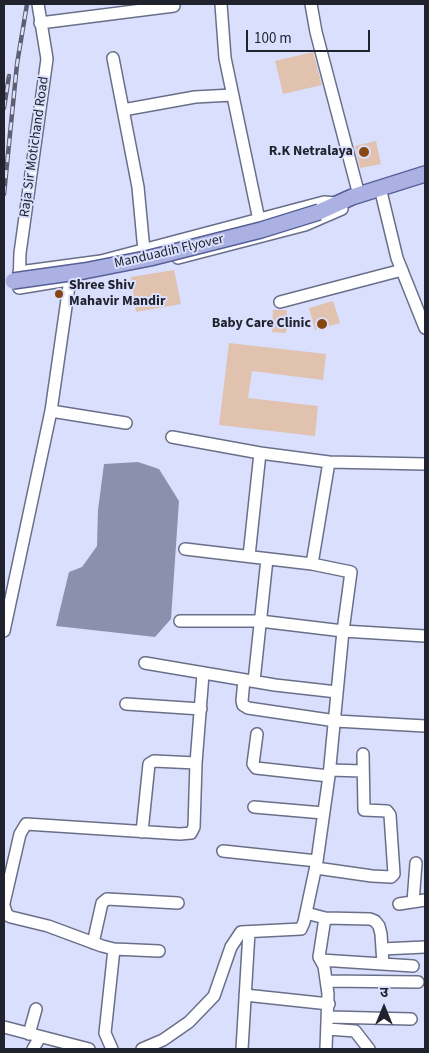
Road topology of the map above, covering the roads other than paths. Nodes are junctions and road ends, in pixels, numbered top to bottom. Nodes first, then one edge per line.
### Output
1 (38, 4) edge
2 (221, 4) edge
3 (311, 4) edge
4 (174, 6) dead end
5 (40, 23) junction
6 (113, 58) dead end
7 (232, 95) junction
8 (123, 110) junction
9 (425, 174) edge
10 (425, 183) edge
11 (359, 195) junction
12 (382, 196) junction
13 (332, 208) junction
14 (259, 220) junction
15 (144, 251) junction
16 (72, 265) junction
17 (402, 270) junction
18 (18, 272) junction
19 (71, 280) junction
20 (4, 283) edge
21 (280, 302) dead end
22 (425, 328) edge
23 (51, 411) junction
24 (126, 423) dead end
25 (172, 437) dead end
26 (260, 453) junction
27 (329, 462) junction
28 (425, 464) edge
29 (185, 549) dead end
30 (250, 556) junction
31 (267, 560) junction
32 (312, 564) junction
33 (260, 621) junction
34 (180, 622) dead end
35 (4, 631) edge
36 (342, 631) junction
37 (425, 636) edge
38 (145, 664) dead end
39 (203, 674) junction
40 (249, 681) junction
41 (337, 692) junction
42 (126, 704) dead end
43 (201, 709) junction
44 (336, 720) junction
45 (425, 726) edge
46 (257, 734) dead end
47 (363, 754) dead end
48 (196, 763) junction
49 (363, 771) junction
50 (330, 773) junction
51 (254, 807) dead end
52 (323, 812) junction
53 (142, 832) junction
54 (223, 851) dead end
55 (416, 863) dead end
56 (317, 865) junction
57 (425, 900) edge
58 (413, 902) junction
59 (178, 903) dead end
60 (399, 904) dead end
61 (4, 905) edge
62 (306, 913) junction
63 (325, 918) junction
64 (249, 932) junction
65 (93, 943) junction
66 (425, 947) edge
67 (114, 949) junction
68 (382, 949) junction
69 (159, 951) dead end
70 (321, 960) junction
71 (383, 964) junction
72 (413, 966) dead end
73 (327, 981) junction
74 (418, 982) dead end
75 (245, 996) junction
76 (329, 1004) junction
77 (36, 1009) dead end
78 (329, 1017) junction
79 (411, 1019) dead end
80 (4, 1027) edge
81 (328, 1029) junction
82 (34, 1036) junction
83 (33, 1049) edge
84 (90, 1049) edge
85 (112, 1049) edge
86 (142, 1049) edge
87 (242, 1049) edge
88 (326, 1049) edge
89 (369, 1049) edge

1 - 5 street, Raja Sir Motichand Road
2 - 7 street
3 - 11 street
4 - 5 street
5 - 18 street, Raja Sir Motichand Road
6 - 8 street
7 - 8 street
7 - 14 street
8 - 15 street
9 - 11 main road
10 - 12 main road
11 - 13 main road
12 - 13 main road
12 - 17 street
13 - 14 street
13 - 19 street
13 - 20 main road, Manduadih Flyover, bridge
14 - 15 street
15 - 16 street
16 - 18 street
16 - 19 street
17 - 21 street
17 - 22 street
18 - 19 street
19 - 23 street
23 - 24 street
23 - 35 street
25 - 26 street
26 - 27 street
26 - 30 street
27 - 28 street
27 - 32 street
29 - 30 street
30 - 31 street
31 - 32 street
31 - 33 street
32 - 36 street
33 - 34 street
33 - 36 street
33 - 40 street
36 - 37 street
36 - 41 street
38 - 39 street
39 - 40 street
39 - 43 street
40 - 41 street
40 - 44 street
41 - 44 street
42 - 43 street
43 - 48 street
44 - 45 street
44 - 50 street
46 - 50 street
47 - 49 street
48 - 53 street
48 - 53 street
49 - 50 street
49 - 56 street
50 - 52 street
51 - 52 street
52 - 56 street
53 - 61 street
54 - 56 street
55 - 58 street
56 - 62 street
57 - 58 street
58 - 60 street
59 - 65 street
61 - 65 street
62 - 63 street
62 - 64 street
63 - 68 street
63 - 70 street
64 - 75 street
64 - 86 street
65 - 67 street
66 - 68 street
67 - 69 street
67 - 85 street
68 - 71 street
70 - 71 street
70 - 73 street
71 - 72 street
73 - 74 street
73 - 76 street
75 - 76 street
75 - 87 street
76 - 78 street
77 - 82 street
78 - 79 street
78 - 81 street
80 - 82 street
81 - 88 street
81 - 89 street
82 - 83 street
82 - 84 street

